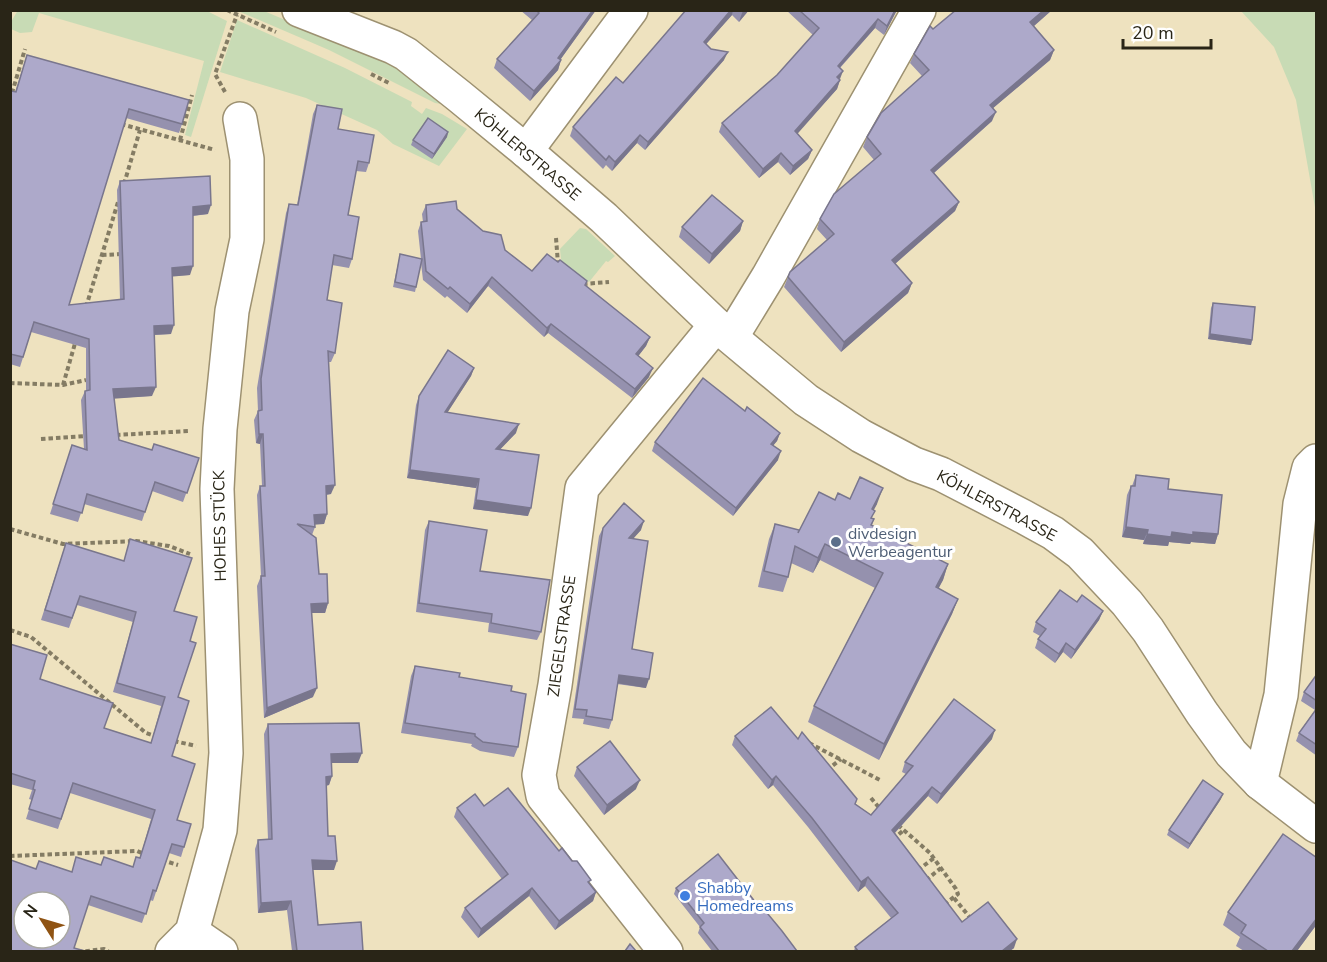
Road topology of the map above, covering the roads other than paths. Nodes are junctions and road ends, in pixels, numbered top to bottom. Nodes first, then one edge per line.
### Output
1 (299, 10) edge
2 (632, 10) edge
3 (919, 10) edge
4 (240, 119) road end
5 (526, 151) junction
6 (724, 330) junction
7 (1317, 461) edge
8 (1260, 783) junction
9 (1317, 826) edge
10 (182, 942) edge
11 (221, 951) edge
12 (666, 951) edge

1 - 5 street, KÖHLERSTRASSE
2 - 5 street
3 - 6 street
4 - 10 street, HOHES STÜCK
5 - 6 street, KÖHLERSTRASSE
6 - 8 street, KÖHLERSTRASSE
6 - 12 street, ZIEGELSTRASSE
7 - 8 street
8 - 9 street, KÖHLERSTRASSE
10 - 11 street, HOHES STÜCK

